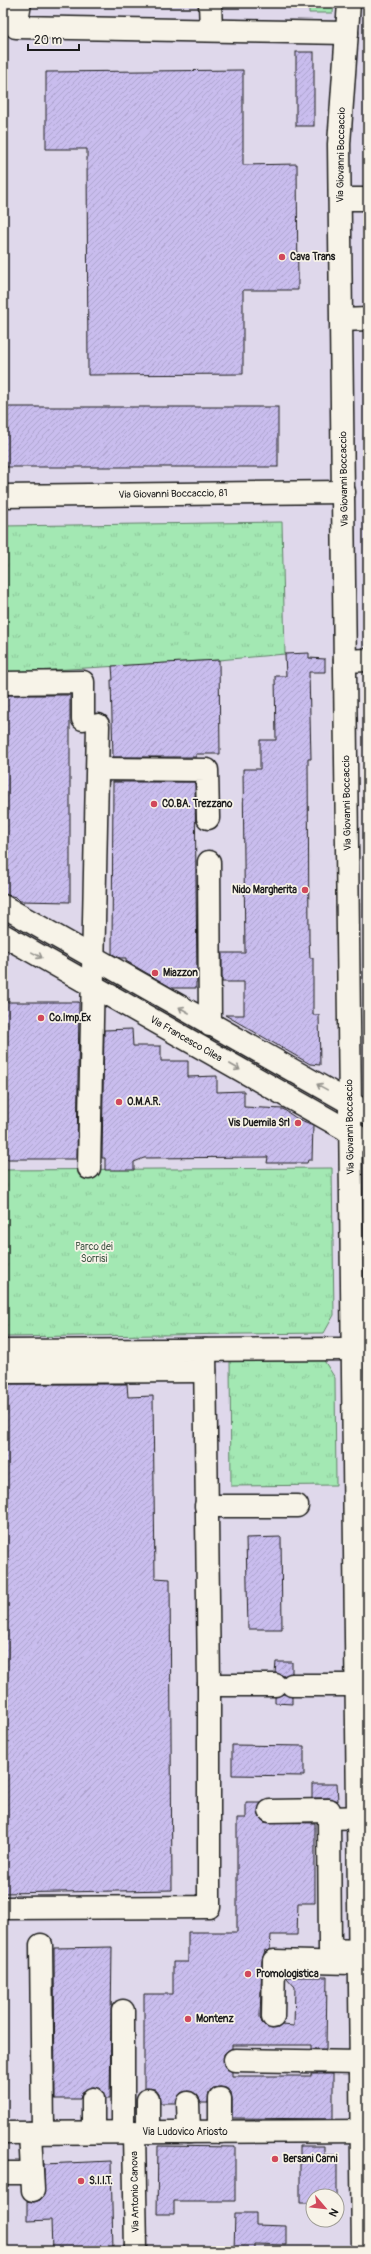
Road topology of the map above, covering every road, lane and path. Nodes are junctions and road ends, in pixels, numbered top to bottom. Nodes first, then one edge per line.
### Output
1 (20, 3) edge
2 (210, 3) edge
3 (349, 3) edge
4 (211, 30) junction
5 (347, 33) junction
6 (340, 199) junction
7 (368, 199) edge
8 (368, 319) edge
9 (342, 320) junction
10 (344, 492) junction
11 (3, 496) edge
12 (368, 660) edge
13 (345, 661) junction
14 (3, 683) edge
15 (98, 769) junction
16 (208, 818) dead end
17 (209, 862) dead end
18 (3, 906) edge
19 (3, 935) edge
20 (94, 958) junction
21 (93, 986) junction
22 (210, 1025) junction
23 (359, 1108) edge
24 (359, 1138) edge
25 (89, 1168) dead end
26 (360, 1306) edge
27 (353, 1349) junction
28 (3, 1351) edge
29 (205, 1360) junction
30 (3, 1372) edge
31 (206, 1506) junction
32 (297, 1506) dead end
33 (362, 1553) edge
34 (362, 1584) edge
35 (357, 1685) junction
36 (209, 1686) junction
37 (270, 1811) dead end
38 (329, 1818) junction
39 (363, 1818) edge
40 (3, 1908) edge
41 (42, 1945) dead end
42 (362, 1964) edge
43 (123, 2011) dead end
44 (273, 2017) dead end
45 (235, 2060) dead end
46 (361, 2062) junction
47 (93, 2099) dead end
48 (220, 2099) dead end
49 (148, 2100) dead end
50 (188, 2103) dead end
51 (365, 2131) edge
52 (36, 2132) junction
53 (93, 2132) junction
54 (135, 2132) junction
55 (189, 2132) junction
56 (220, 2132) junction
57 (3, 2133) edge
58 (20, 2178) edge
59 (136, 2251) edge
60 (363, 2251) edge

1 - 4 street
2 - 4 street
3 - 5 street, Via Giovanni Boccaccio
4 - 5 street
5 - 6 street, Via Giovanni Boccaccio
6 - 7 street
6 - 9 street, Via Giovanni Boccaccio
8 - 9 street
9 - 10 street, Via Giovanni Boccaccio
10 - 11 street, Via Giovanni Boccaccio, 81
10 - 13 street, Via Giovanni Boccaccio
12 - 13 street
13 - 23 street, Via Giovanni Boccaccio
14 - 15 street
15 - 16 street
15 - 20 street
17 - 22 street
18 - 20 street
19 -> 21 street, Via Francesco Cilea
20 - 21 street
22 -> 20 street
21 -> 24 street, Via Francesco Cilea
21 - 25 street
23 -> 22 street
23 - 24 street, Via Giovanni Boccaccio
24 - 26 street, Via Giovanni Boccaccio
26 - 27 street, Via Giovanni Boccaccio
27 - 29 street
27 - 33 street, Via Giovanni Boccaccio
28 - 29 street
29 - 30 street
29 - 31 street
31 - 32 street
31 - 36 street
33 - 34 street, Via Giovanni Boccaccio
34 - 35 street, Via Giovanni Boccaccio
35 - 36 street
35 - 39 street, Via Giovanni Boccaccio
36 - 40 street
37 - 38 street
38 - 39 street
38 - 42 street
39 - 42 street, Via Giovanni Boccaccio
41 - 52 street
42 - 44 street
42 - 46 street, Via Giovanni Boccaccio
43 - 54 street
45 - 46 street
46 - 51 street, Via Giovanni Boccaccio
47 - 53 street
48 - 56 street
49 - 54 street
50 - 55 street
51 - 56 street, Via Ludovico Ariosto
51 - 60 street, Via Giovanni Boccaccio
52 - 53 street, Via Ludovico Ariosto
52 - 57 street, Via Ludovico Ariosto
52 - 58 street
53 - 54 street, Via Ludovico Ariosto
54 - 55 street, Via Ludovico Ariosto
54 - 59 street, Via Antonio Canova
55 - 56 street, Via Ludovico Ariosto

